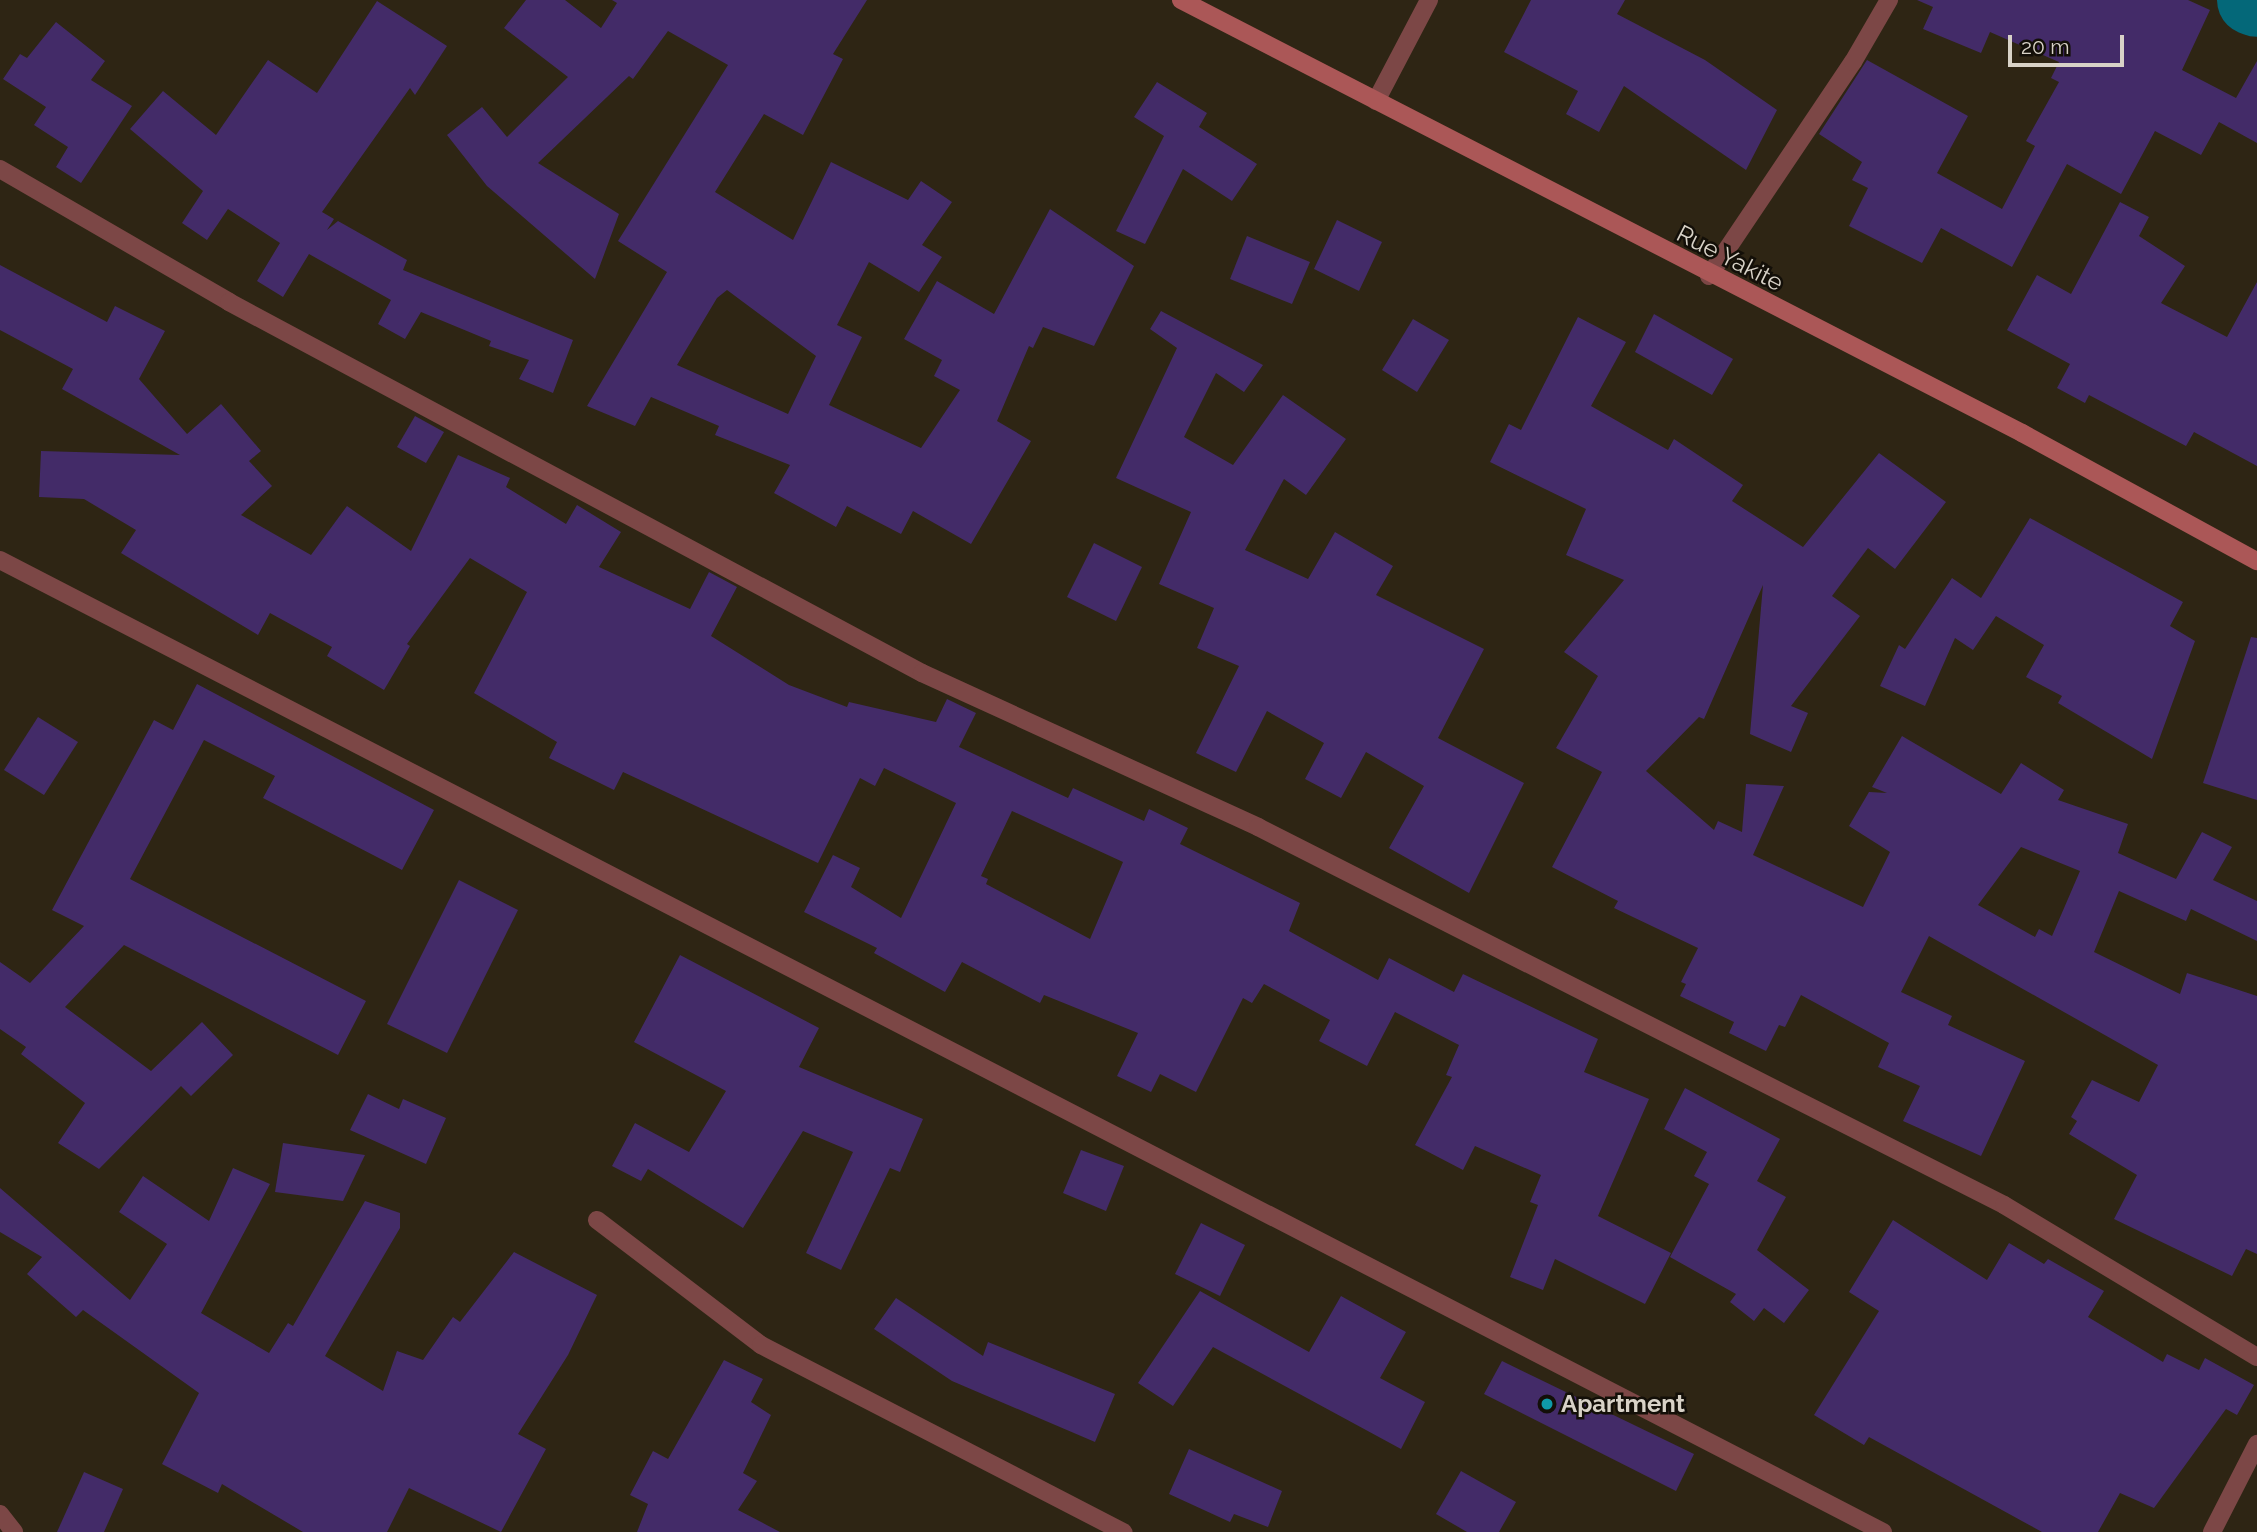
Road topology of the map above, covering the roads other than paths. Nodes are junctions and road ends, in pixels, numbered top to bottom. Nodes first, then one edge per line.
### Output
1 (1181, 0) edge
2 (1429, 0) edge
3 (1889, 0) edge
4 (1376, 102) junction
5 (0, 169) edge
6 (1709, 276) junction
7 (0, 560) edge
8 (2257, 561) edge
9 (597, 1220) dead end
10 (2257, 1357) edge
11 (2257, 1444) edge
12 (0, 1514) edge
13 (13, 1532) edge
14 (1124, 1532) edge
15 (1883, 1532) edge
16 (2212, 1532) edge

1 - 4 main road, Rue Yakite
2 - 4 street
3 - 6 street
4 - 6 main road, Rue Yakite
5 - 10 street
6 - 8 main road, Rue Yakite
7 - 15 street
9 - 14 street
11 - 16 street
12 - 13 street

